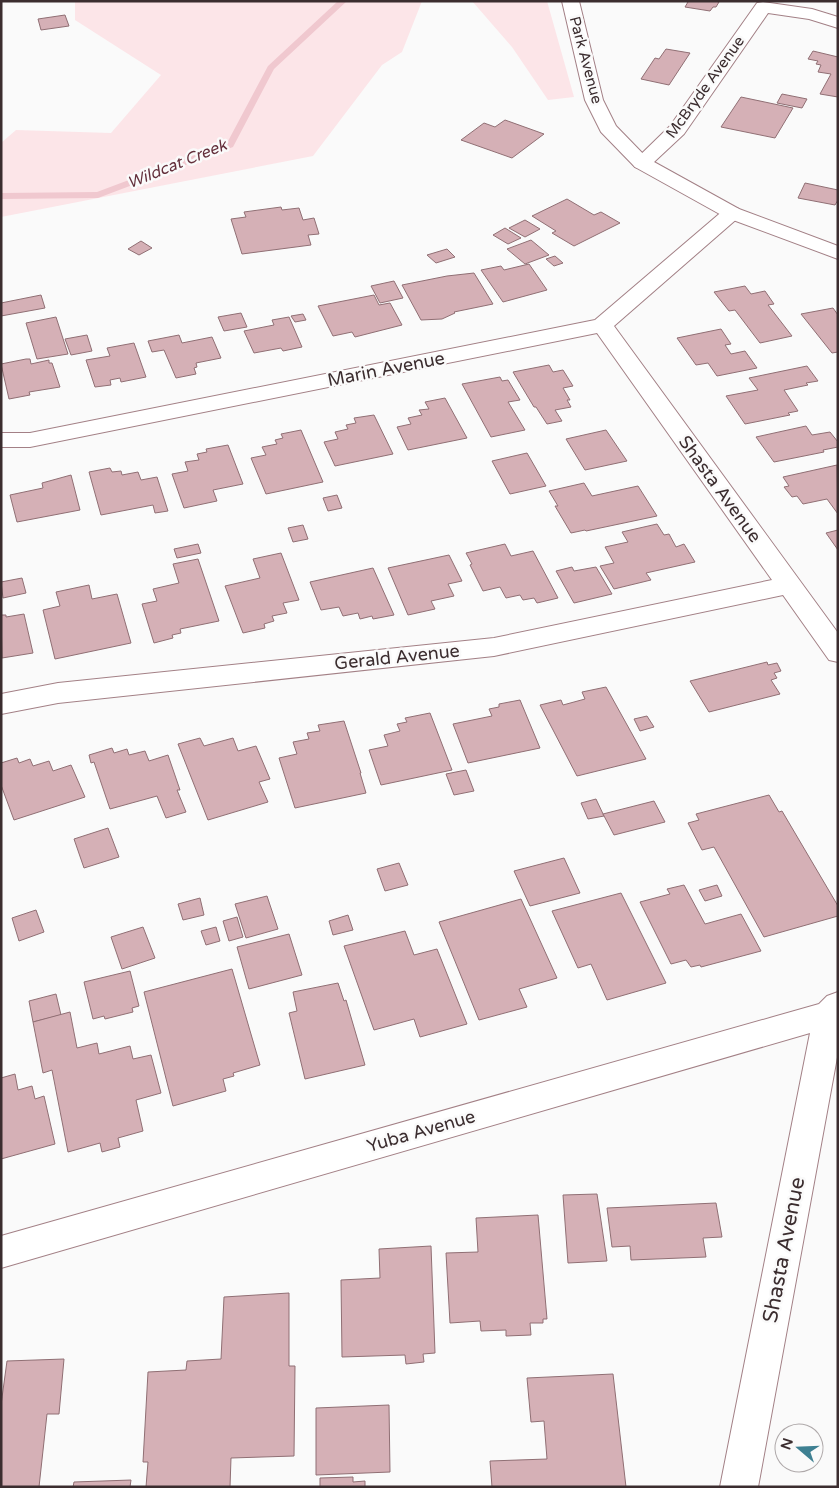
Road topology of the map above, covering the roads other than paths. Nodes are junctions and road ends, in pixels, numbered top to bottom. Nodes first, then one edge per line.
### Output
1 (570, 1) edge
2 (765, 4) edge
3 (838, 23) edge
4 (642, 163) junction
5 (732, 214) junction
6 (838, 253) edge
7 (602, 325) junction
8 (1, 440) edge
9 (788, 585) junction
10 (838, 654) edge
11 (1, 704) edge
12 (833, 1009) edge
13 (1, 1252) edge
14 (739, 1487) edge

1 - 4 street, Park Avenue
2 - 3 street
2 - 4 street, McBryde Avenue
4 - 5 street
5 - 6 street
5 - 7 street, Marin Avenue
7 - 8 street, Marin Avenue
7 - 9 street, Shasta Avenue
9 - 10 street, Shasta Avenue
9 - 11 street, Gerald Avenue
12 - 13 street, Yuba Avenue
12 - 14 street, Shasta Avenue

